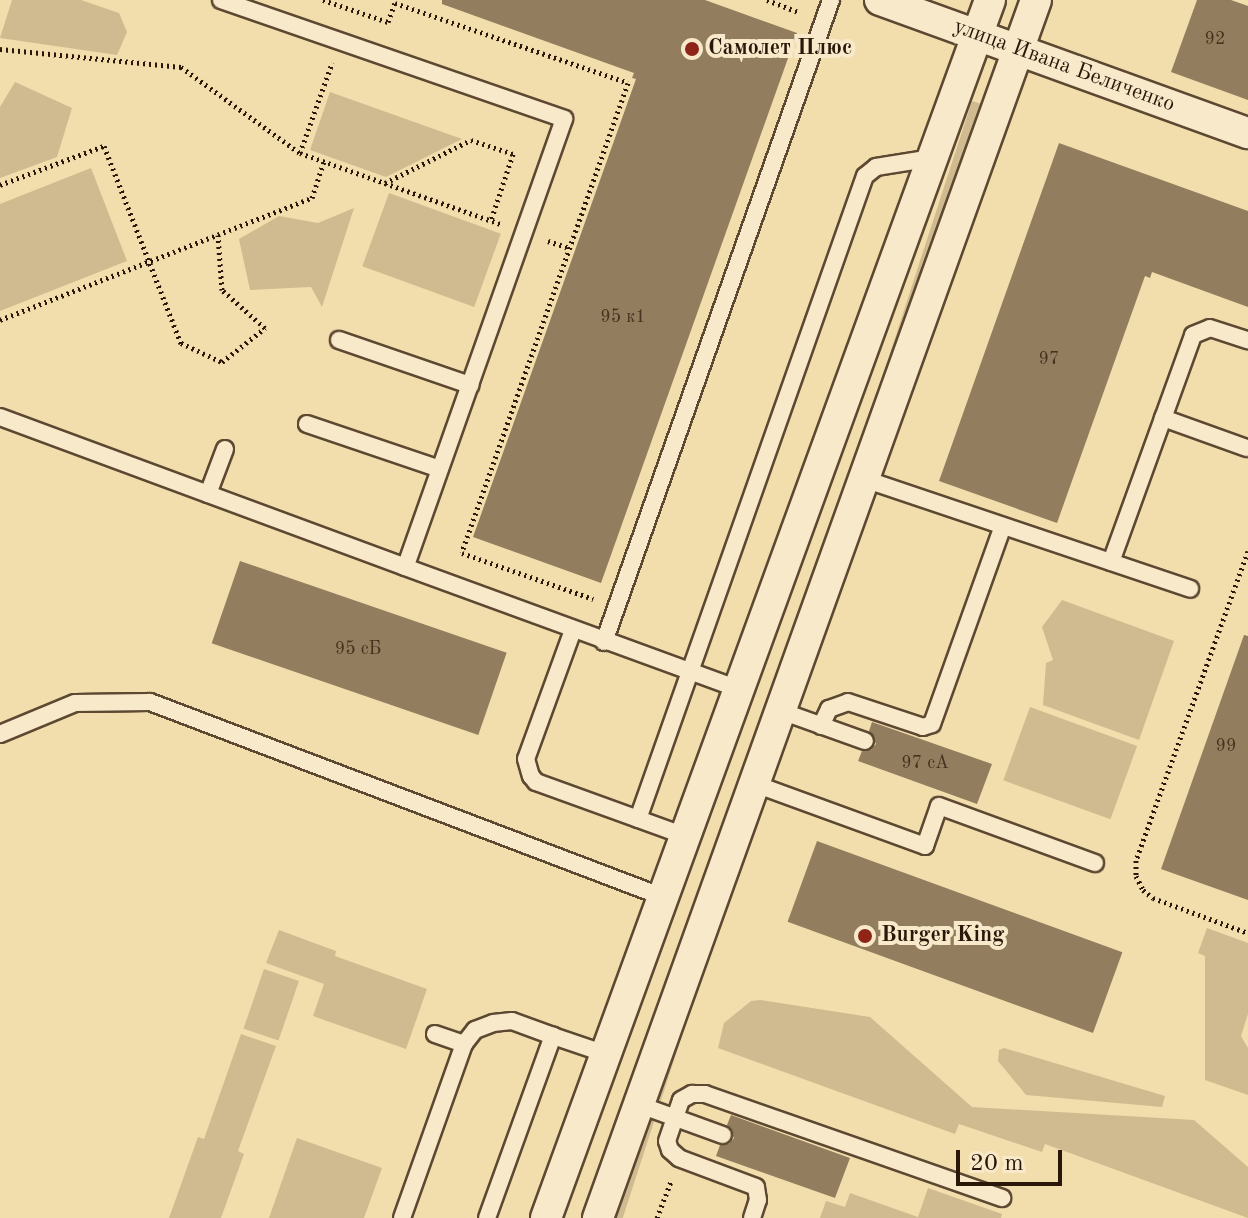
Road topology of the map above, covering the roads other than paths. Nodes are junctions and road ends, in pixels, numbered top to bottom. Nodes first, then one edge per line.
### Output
1 (221, 0) edge
2 (831, 0) edge
3 (880, 0) edge
4 (990, 0) edge
5 (1036, 0) edge
6 (977, 35) junction
7 (1018, 50) junction
8 (1248, 133) edge
9 (932, 158) junction
10 (339, 340) dead end
11 (1248, 340) edge
12 (470, 385) junction
13 (0, 417) edge
14 (1163, 418) junction
15 (307, 424) dead end
16 (1247, 448) edge
17 (225, 449) dead end
18 (440, 469) junction
19 (864, 479) junction
20 (208, 494) junction
21 (1003, 526) junction
22 (1111, 562) junction
23 (405, 567) junction
24 (1190, 589) dead end
25 (573, 630) junction
26 (604, 642) junction
27 (690, 672) junction
28 (739, 689) junction
29 (781, 711) junction
30 (821, 726) junction
31 (0, 734) edge
32 (865, 741) dead end
33 (755, 784) junction
34 (638, 819) junction
35 (685, 836) junction
36 (1095, 863) dead end
37 (663, 897) junction
38 (435, 1034) dead end
39 (553, 1036) junction
40 (464, 1044) junction
41 (606, 1054) junction
42 (640, 1105) junction
43 (675, 1118) junction
44 (723, 1135) dead end
45 (1002, 1198) dead end
46 (402, 1218) edge
47 (487, 1218) edge
48 (546, 1218) edge
49 (598, 1218) edge
50 (752, 1218) edge

1 - 12 lane
2 - 26 lane
3 - 6 street, улица Ивана Беличенко
4 - 6 street
5 - 7 street
6 - 7 street, улица Ивана Беличенко
6 - 9 street
7 - 8 street, улица Ивана Беличенко
7 - 19 street
9 - 27 lane
9 - 28 street
10 - 12 lane
11 - 14 lane
12 - 18 lane
13 - 20 lane
14 - 16 lane
14 - 22 lane
15 - 18 lane
17 - 20 lane
18 - 23 lane
19 - 21 lane
19 - 29 street
20 - 23 lane
21 - 22 lane
21 - 30 lane
22 - 24 lane
23 - 25 lane
25 - 26 lane
25 - 34 lane
26 - 27 lane
27 - 28 lane
27 - 34 lane
28 - 35 street
29 - 30 lane
29 - 33 street
30 - 32 lane
31 - 37 lane
33 - 36 lane
33 - 42 street
34 - 35 lane
35 - 37 street
37 - 41 street
38 - 40 lane
39 - 40 lane
39 - 41 lane
39 - 47 lane
40 - 46 lane
41 - 48 street
42 - 43 lane
42 - 49 street
43 - 44 lane
43 - 45 lane
43 - 50 lane

